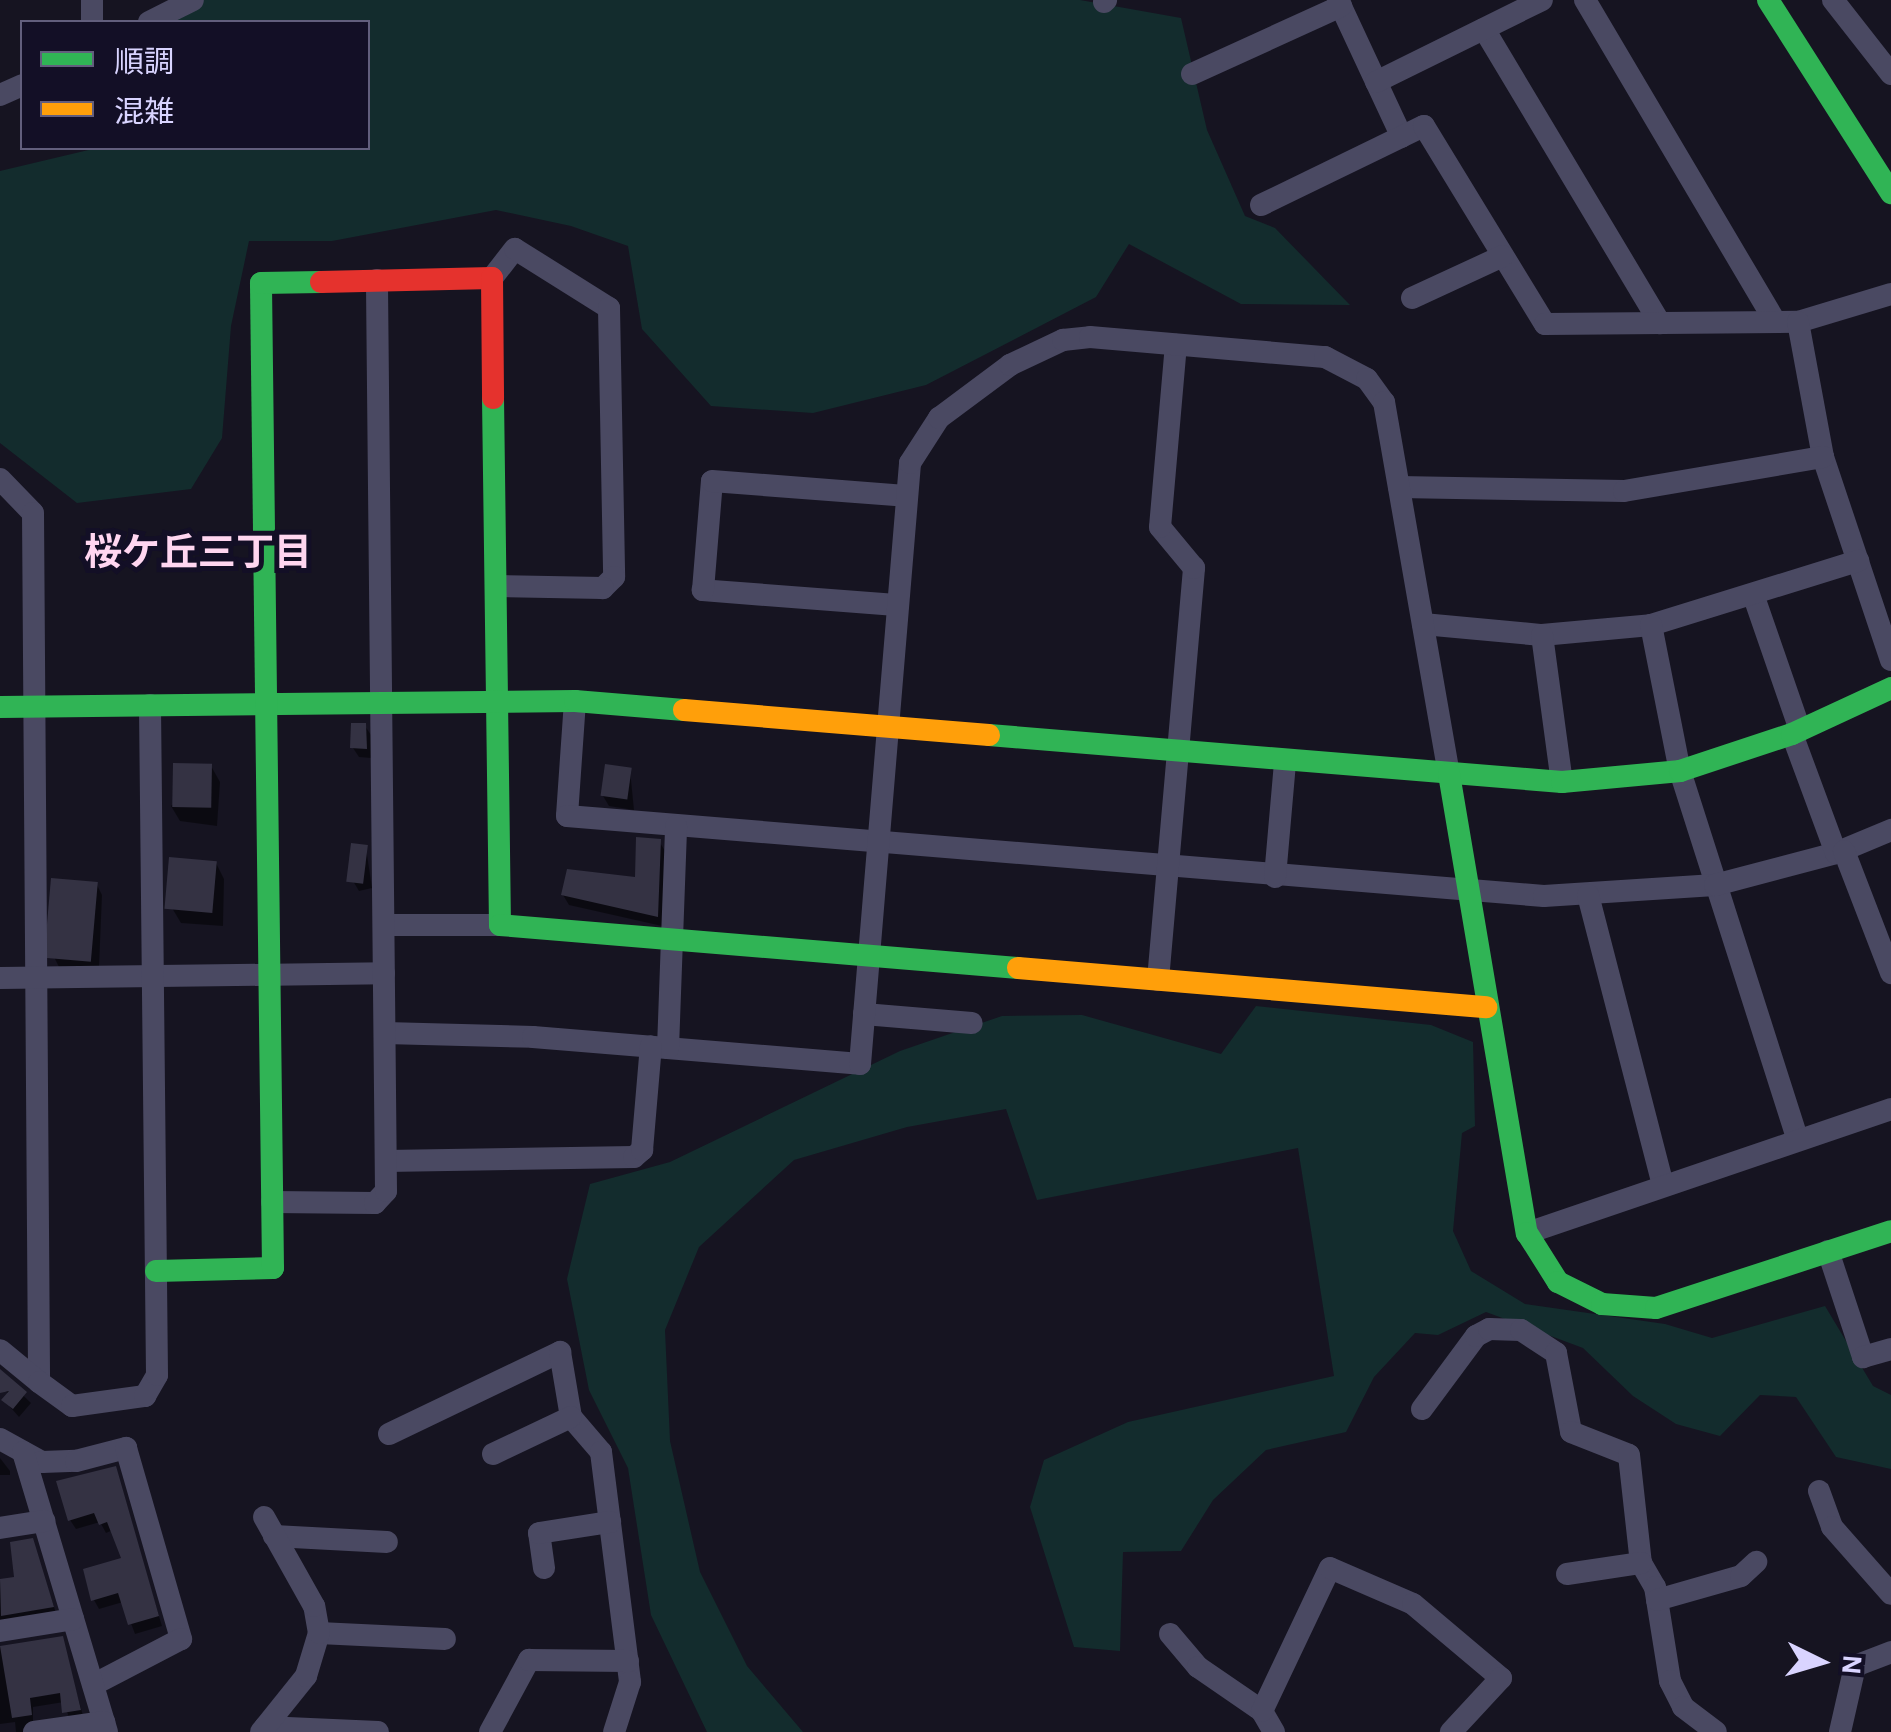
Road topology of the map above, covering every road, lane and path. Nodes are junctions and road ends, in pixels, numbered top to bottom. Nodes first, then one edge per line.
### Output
1 (194, 0) edge
2 (1542, 0) edge
3 (1585, 0) edge
4 (1768, 0) edge
5 (1833, 0) edge
6 (1339, 3) edge
7 (154, 20) edge
8 (1484, 28) junction
9 (1192, 74) dead end
10 (1891, 74) edge
11 (1376, 82) junction
12 (1402, 137) junction
13 (1891, 193) edge
14 (1261, 204) dead end
15 (1503, 256) junction
16 (492, 278) junction
17 (377, 280) junction
18 (1891, 294) edge
19 (1412, 298) dead end
20 (1787, 322) junction
21 (1660, 323) junction
22 (1176, 344) junction
23 (1822, 456) junction
24 (0, 479) edge
25 (1398, 487) junction
26 (905, 496) junction
27 (1858, 561) junction
28 (498, 586) junction
29 (1754, 597) junction
30 (896, 605) junction
31 (1423, 624) junction
32 (1651, 624) junction
33 (1542, 635) junction
34 (1891, 660) edge
35 (1891, 688) edge
36 (499, 701) junction
37 (575, 701) junction
38 (381, 702) junction
39 (266, 704) junction
40 (150, 706) junction
41 (0, 707) edge
42 (35, 707) junction
43 (887, 726) junction
44 (1796, 732) junction
45 (1178, 754) junction
46 (1285, 762) junction
47 (1680, 771) junction
48 (1449, 774) junction
49 (1562, 782) junction
50 (676, 826) junction
51 (1891, 830) edge
52 (878, 843) junction
53 (1840, 852) junction
54 (1168, 868) junction
55 (1275, 878) junction
56 (1715, 885) junction
57 (1468, 894) junction
58 (1588, 895) junction
59 (384, 924) junction
60 (500, 926) junction
61 (672, 936) junction
62 (868, 956) junction
63 (1891, 972) edge
64 (384, 973) junction
65 (269, 974) junction
66 (152, 976) junction
67 (0, 978) edge
68 (36, 978) junction
69 (1158, 980) junction
70 (1486, 1007) junction
71 (864, 1014) junction
72 (972, 1023) dead end
73 (385, 1033) junction
74 (659, 1047) junction
75 (1891, 1109) edge
76 (1798, 1140) junction
77 (386, 1161) junction
78 (1662, 1185) junction
79 (272, 1202) junction
80 (1891, 1231) edge
81 (1527, 1233) junction
82 (1828, 1252) junction
83 (156, 1271) junction
84 (1891, 1349) edge
85 (0, 1350) edge
86 (39, 1382) junction
87 (1422, 1409) dead end
88 (571, 1417) junction
89 (389, 1434) dead end
90 (0, 1439) edge
91 (23, 1452) junction
92 (493, 1454) dead end
93 (1819, 1491) dead end
94 (44, 1521) junction
95 (610, 1522) junction
96 (0, 1528) edge
97 (387, 1542) dead end
98 (1640, 1562) junction
99 (1756, 1562) dead end
100 (544, 1568) dead end
101 (1567, 1574) dead end
102 (1891, 1594) edge
103 (1657, 1600) junction
104 (74, 1620) junction
105 (0, 1631) edge
106 (319, 1634) junction
107 (1170, 1634) dead end
108 (445, 1639) dead end
109 (1891, 1652) edge
110 (628, 1661) junction
111 (93, 1686) junction
112 (1268, 1722) edge
113 (105, 1727) edge
114 (262, 1730) edge
115 (34, 1732) edge
116 (378, 1732) edge
117 (490, 1732) edge
118 (614, 1732) edge
119 (1451, 1732) edge
120 (1716, 1732) edge
121 (1840, 1732) edge

1 - 7 street
2 - 8 street
3 - 20 street
4 - 13 street
5 - 10 street
6 - 9 street
6 - 11 street
8 - 11 street
8 - 21 street
11 - 12 street
12 - 14 street
12 - 15 street
15 - 19 street
15 - 21 street
16 - 17 street
16 - 28 street
16 - 28 street
17 - 38 street
17 - 39 street
18 - 20 street
20 - 21 street
20 - 23 street
22 - 25 street
22 - 26 street
22 - 45 street
23 - 25 street
23 - 27 street
24 - 42 street
25 - 31 street
26 - 30 street
26 - 30 street
27 - 29 street
27 - 34 street
28 - 36 street
29 - 32 street
29 - 44 street
30 - 43 street
31 - 33 street
31 - 48 street
32 - 33 street
32 - 47 street
33 - 49 street
35 - 44 street
36 - 37 street
36 - 38 street
36 - 60 street
37 - 43 street
37 - 50 street
38 - 39 street
38 - 59 street
39 - 40 street
39 - 65 street
40 - 42 street
40 - 66 street
41 - 42 street
42 - 68 street
43 - 45 street
43 - 52 street
44 - 47 street
44 - 53 street
45 - 46 street
45 - 54 street
46 - 48 street
46 - 55 street
47 - 49 street
47 - 56 street
48 - 49 street
48 - 57 street
50 - 52 street
50 - 61 street
51 - 53 street
52 - 54 street
52 - 62 street
53 - 56 street
53 - 63 street
54 - 55 street
54 - 69 street
55 - 57 street
56 - 58 street
56 - 76 street
57 - 58 street
57 - 70 street
58 - 78 street
59 - 60 street
59 - 64 street
60 - 61 street
61 - 62 street
61 - 74 street
62 - 69 street
62 - 71 street
64 - 65 street
64 - 73 street
65 - 66 street
65 - 79 street
66 - 68 street
66 - 83 street
67 - 68 street
68 - 86 street
69 - 70 street
70 - 81 street
71 - 72 street
71 - 74 street
73 - 74 street
73 - 77 street
74 - 77 street
75 - 76 street
76 - 78 street
77 - 79 street
78 - 81 street
79 - 83 street
80 - 82 street
81 - 82 street
82 - 84 street
83 - 86 street
85 - 86 street
87 - 98 street
88 - 89 street
88 - 92 street
88 - 95 street
90 - 91 street
91 - 94 street
91 - 111 street
93 - 102 street
94 - 96 street
94 - 104 street
95 - 100 street
95 - 110 street
97 - 106 street
98 - 101 street
98 - 103 street
99 - 103 street
103 - 120 street
104 - 105 street
104 - 111 street
106 - 108 street
106 - 114 street
107 - 112 street
109 - 121 street
110 - 117 street
110 - 118 street
111 - 113 street
112 - 119 street
113 - 115 street
114 - 116 street

